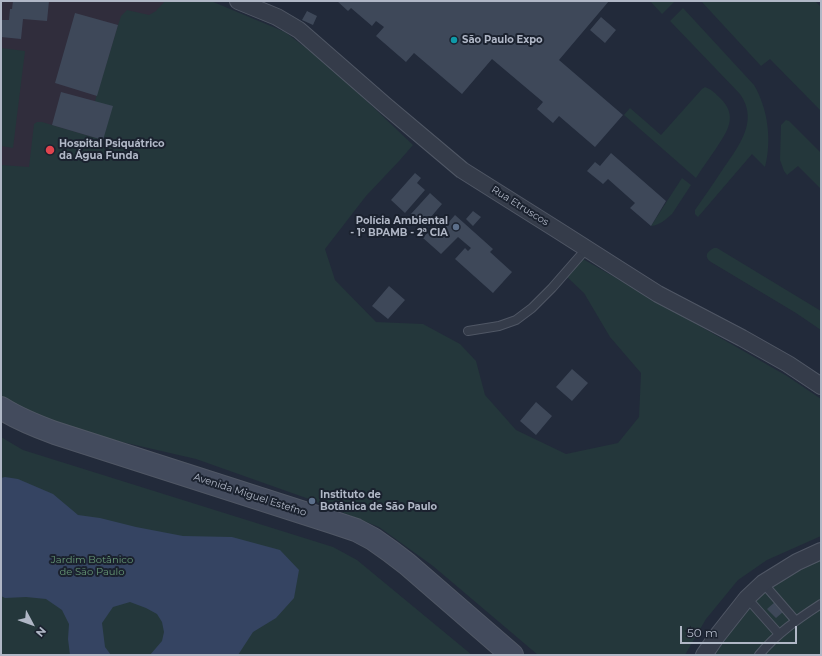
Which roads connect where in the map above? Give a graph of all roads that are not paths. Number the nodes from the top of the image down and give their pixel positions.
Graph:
1 (238, 1) edge
2 (587, 248) junction
3 (468, 331) dead end
4 (821, 386) edge
5 (1, 408) edge
6 (821, 551) edge
7 (764, 583) junction
8 (747, 598) junction
9 (821, 604) edge
10 (796, 621) junction
11 (779, 634) junction
12 (512, 655) edge
13 (704, 655) edge
14 (759, 655) edge

1 - 2 street, Rua Etruscos
2 - 3 lane
2 - 4 street, Rua Etruscos
5 - 12 main road, Avenida Miguel Estefno
6 - 7 street
7 - 8 street
7 - 10 lane
8 - 11 lane
8 - 13 street
9 - 10 lane
10 - 11 lane
11 - 14 lane

